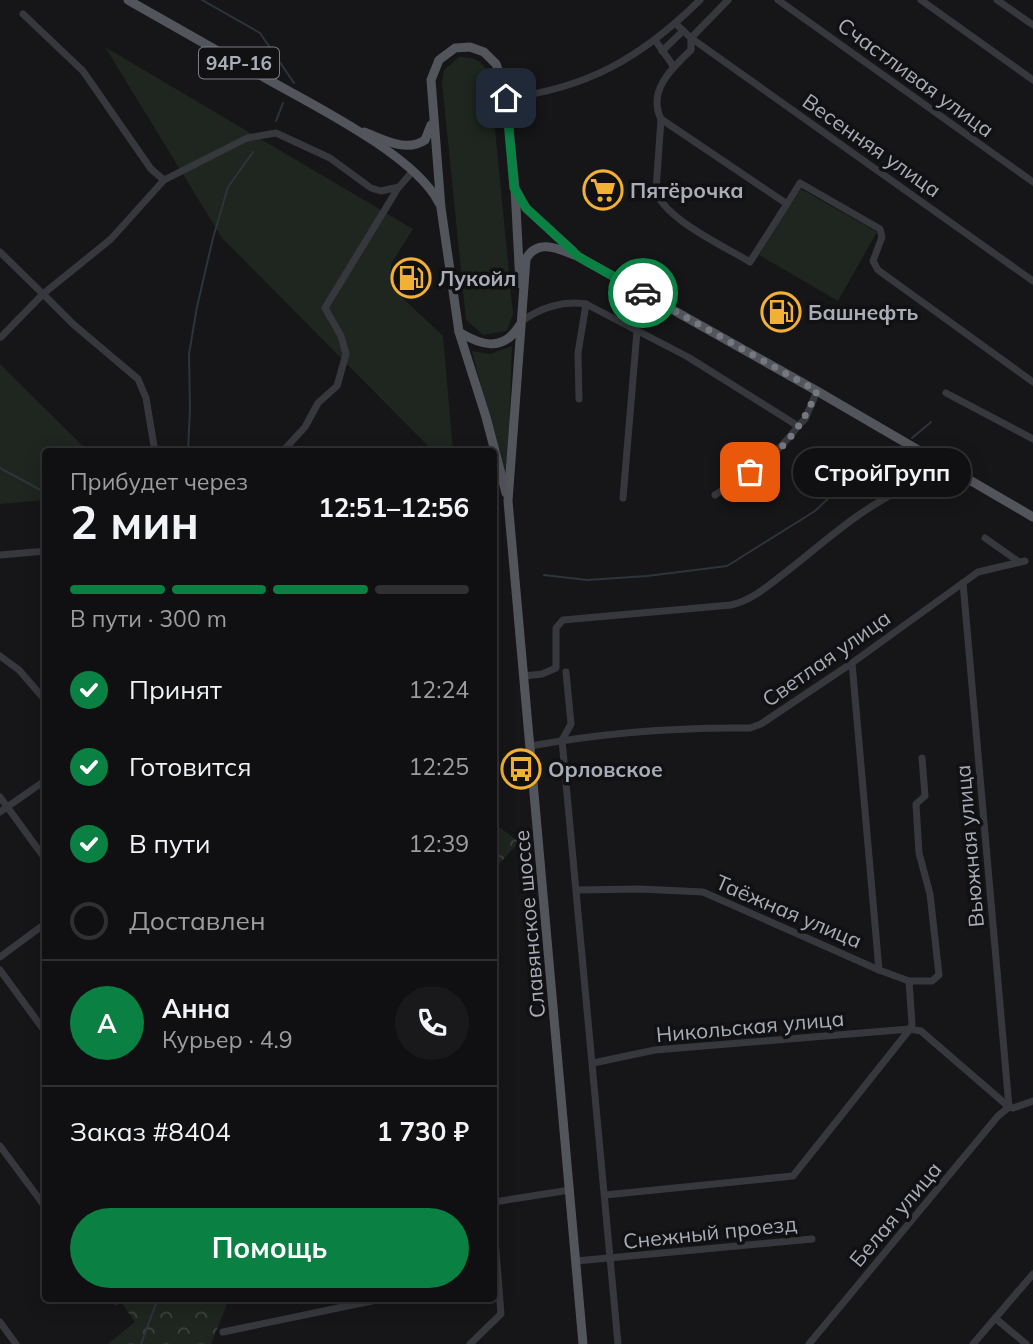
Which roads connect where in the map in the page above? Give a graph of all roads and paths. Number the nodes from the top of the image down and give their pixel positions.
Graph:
1 (128, 0) edge
2 (700, 0) edge
3 (728, 0) edge
4 (778, 0) edge
5 (921, 0) edge
6 (997, 0) edge
7 (23, 14) dead end
8 (676, 24) junction
9 (1033, 25) edge
10 (683, 31) junction
11 (691, 38) junction
12 (655, 40) junction
13 (662, 51) junction
14 (674, 67) junction
15 (1033, 80) edge
16 (506, 98) junction
17 (432, 103) junction
18 (661, 118) junction
19 (351, 127) junction
20 (413, 171) junction
21 (164, 180) junction
22 (1033, 182) edge
23 (398, 187) junction
24 (514, 188) junction
25 (787, 204) junction
26 (442, 208) junction
27 (0, 252) edge
28 (579, 257) junction
29 (1033, 281) edge
30 (43, 294) junction
31 (586, 304) junction
32 (522, 321) junction
33 (637, 331) junction
34 (459, 332) junction
35 (1, 337) edge
36 (1033, 382) edge
37 (817, 391) junction
38 (946, 393) dead end
39 (579, 399) dead end
40 (799, 426) junction
41 (1033, 439) edge
42 (154, 448) edge
43 (286, 448) edge
44 (494, 448) edge
45 (497, 459) edge
46 (901, 490) dead end
47 (715, 495) dead end
48 (624, 498) dead end
49 (508, 501) junction
50 (1033, 517) edge
51 (985, 538) dead end
52 (42, 551) edge
53 (0, 555) edge
54 (963, 583) junction
55 (0, 656) edge
56 (852, 663) junction
57 (566, 672) dead end
58 (524, 676) junction
59 (42, 696) edge
60 (562, 740) junction
61 (530, 746) junction
62 (922, 758) dead end
63 (42, 783) edge
64 (0, 796) edge
65 (8, 807) junction
66 (0, 813) edge
67 (42, 854) edge
68 (577, 890) junction
69 (42, 926) edge
70 (0, 957) edge
71 (0, 970) edge
72 (879, 970) junction
73 (908, 981) junction
74 (42, 1028) edge
75 (910, 1030) junction
76 (593, 1063) junction
77 (1033, 1101) edge
78 (1009, 1107) junction
79 (0, 1146) edge
80 (570, 1190) junction
81 (605, 1195) junction
82 (497, 1202) edge
83 (42, 1203) edge
84 (812, 1239) dead end
85 (611, 1259) junction
86 (576, 1261) junction
87 (1033, 1274) edge
88 (497, 1277) edge
89 (367, 1302) edge
90 (995, 1318) junction
91 (0, 1322) edge
92 (223, 1332) dead end
93 (16, 1344) edge
94 (470, 1344) edge
95 (583, 1344) edge
96 (618, 1344) edge
97 (809, 1344) edge
98 (973, 1344) edge
99 (1026, 1344) edge

1 - 19 main road, 94Р-16
2 - 8 street
3 - 11 street
4 - 22 street, Счастливая улица
5 - 15 street
6 - 9 street
7 - 21 street
8 - 10 street, Весенняя улица
8 - 12 street
10 - 11 street, Весенняя улица
10 - 13 street
11 - 14 street
11 - 29 street, Весенняя улица
12 - 13 street
12 - 16 street
13 - 14 street
14 - 18 street
16 - 17 main road, 94Р-16
16 - 24 main road, 94Р-16
17 - 19 main road, 94Р-16
17 - 26 main road, 94Р-16
18 - 25 street
18 - 25 street
19 - 20 main road, 94Р-16
20 - 23 street
20 - 26 main road, 94Р-16
21 - 23 street
21 - 30 street
23 - 43 street
24 - 28 main road
24 - 32 main road, 94Р-16
25 - 36 street
26 - 34 main road, 94Р-16
27 - 30 street
28 - 32 main road
28 - 37 main road
30 - 35 street
30 - 42 street
31 - 32 street
31 - 33 street
31 - 39 street
32 - 34 main road
32 - 49 main road, Славянское шоссе
33 - 40 street
33 - 48 street
34 - 44 main road, Славянское шоссе
37 - 40 street
37 - 50 main road
38 - 41 street
40 - 47 street
45 - 49 main road, Славянское шоссе
46 - 58 street
49 - 58 main road, Славянское шоссе
51 - 54 street, Светлая улица
52 - 53 street
54 - 56 street, Светлая улица
54 - 78 street, Вьюжная улица
55 - 59 street
56 - 60 street, Светлая улица
56 - 72 street
57 - 60 street
58 - 61 main road, Славянское шоссе
60 - 61 street, Светлая улица
60 - 68 street
61 - 80 main road, Славянское шоссе
62 - 73 street
63 - 65 street
64 - 65 street
65 - 66 street
65 - 67 street
68 - 72 street, Таёжная улица
68 - 76 street
69 - 70 street
71 - 74 street
72 - 73 street, Таёжная улица
73 - 75 street
75 - 76 street, Никольская улица
75 - 78 street
75 - 81 street
76 - 81 street
77 - 78 street
78 - 97 street, Белая улица
79 - 83 street
80 - 82 street
80 - 86 main road, Славянское шоссе
81 - 85 street
84 - 85 street, Снежный проезд
85 - 86 street, Снежный проезд
85 - 96 street
86 - 95 main road, Славянское шоссе
87 - 90 street
88 - 94 street
89 - 92 street
90 - 98 street
90 - 99 street
91 - 93 street

